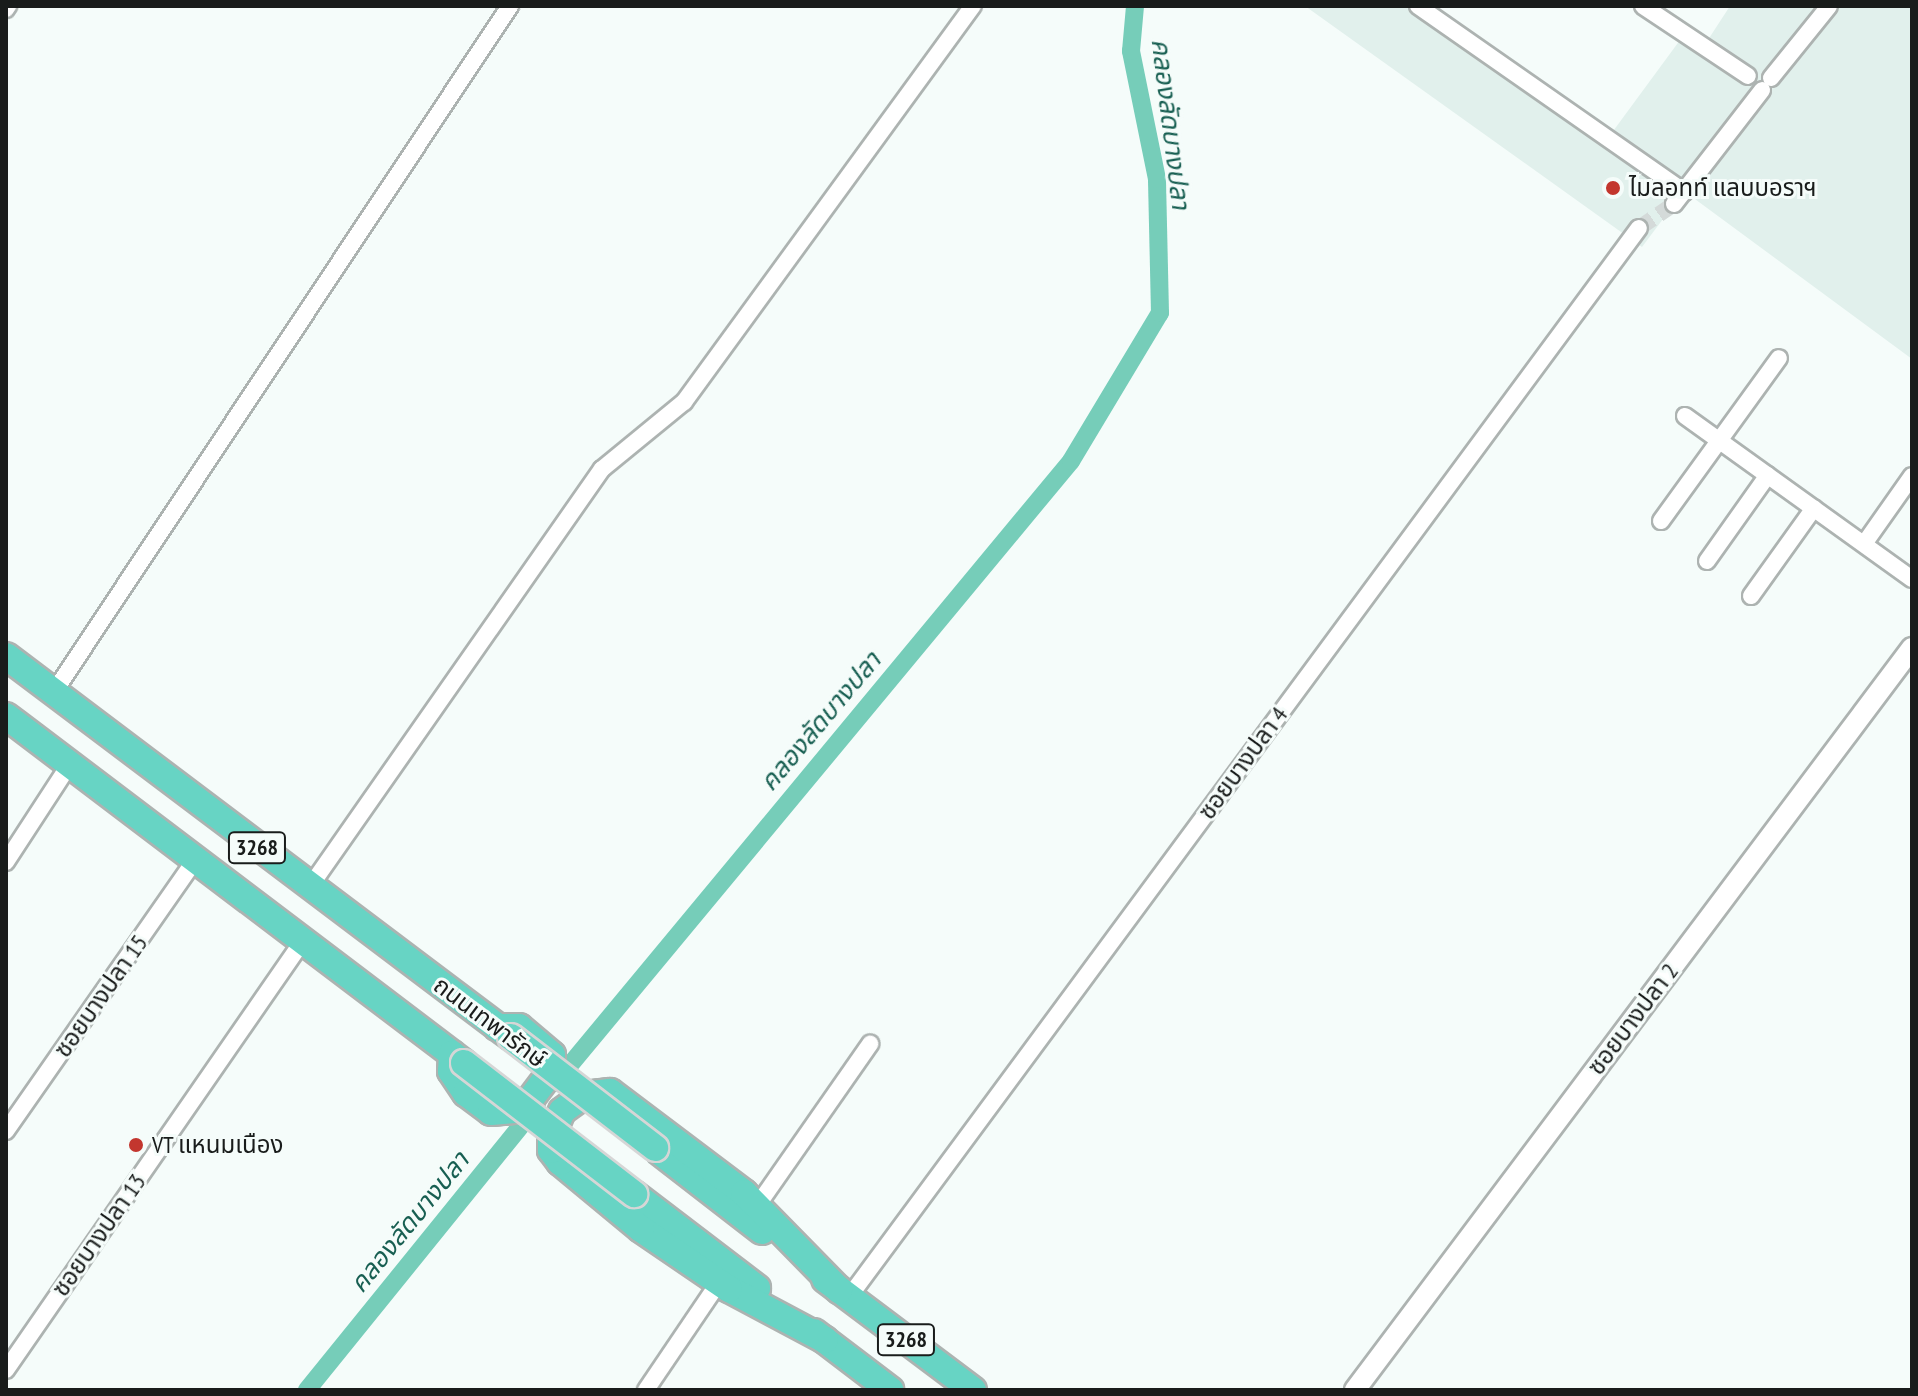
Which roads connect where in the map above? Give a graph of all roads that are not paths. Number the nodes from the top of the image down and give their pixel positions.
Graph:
1 (510, 6) edge
2 (973, 6) edge
3 (1418, 6) edge
4 (1643, 6) edge
5 (1829, 6) edge
6 (1748, 76) dead end
7 (1639, 228) tunnel mouth
8 (1779, 358) dead end
9 (1685, 416) dead end
10 (1722, 441) junction
11 (1768, 475) junction
12 (1912, 476) edge
13 (1814, 508) junction
14 (1661, 521) dead end
15 (1864, 544) junction
16 (1707, 561) dead end
17 (1912, 579) edge
18 (1751, 596) dead end
19 (1912, 648) edge
20 (6, 656) edge
21 (54, 692) junction
22 (6, 716) edge
23 (70, 764) junction
24 (195, 860) junction
25 (6, 862) edge
26 (309, 888) junction
27 (302, 942) junction
28 (504, 1032) junction
29 (870, 1044) dead end
30 (458, 1059) junction
31 (6, 1131) edge
32 (757, 1206) junction
33 (719, 1282) junction
34 (844, 1294) junction
35 (825, 1340) junction
36 (6, 1370) edge
37 (646, 1390) edge
38 (890, 1390) edge
39 (973, 1390) edge
40 (1355, 1390) edge

1 - 21 street
2 - 26 street
3 - 5 street
4 - 6 street
7 - 34 street, ซอยบางปลา 4
8 - 10 street
9 - 10 street
10 - 11 street
10 - 14 street
11 - 13 street
11 - 16 street
12 - 15 street
13 - 15 street
13 - 18 street
15 - 17 street
19 - 40 street, ซอยบางปลา 2
20 - 21 main road, ถนนเทพารักษ์ / 3268
21 - 26 main road, ถนนเทพารักษ์ / 3268
22 - 23 main road, ถนนเทพารักษ์ / 3268
23 - 24 main road, ถนนเทพารักษ์ / 3268
23 - 25 street
24 - 27 main road, ถนนเทพารักษ์ / 3268
24 - 31 street, ซอยบางปลา 15
26 - 28 main road, ถนนเทพารักษ์ / 3268
27 - 30 main road, ถนนเทพารักษ์ / 3268
27 - 36 street, ซอยบางปลา 13
28 - 30 main road
28 - 34 main road, ถนนเทพารักษ์ / 3268, bridge
29 - 32 street
30 - 35 main road, ถนนเทพารักษ์ / 3268, bridge
32 - 33 main road
32 - 34 main road
33 - 35 main road
33 - 37 street
34 - 39 main road, ถนนเทพารักษ์ / 3268
35 - 38 main road, ถนนเทพารักษ์ / 3268

